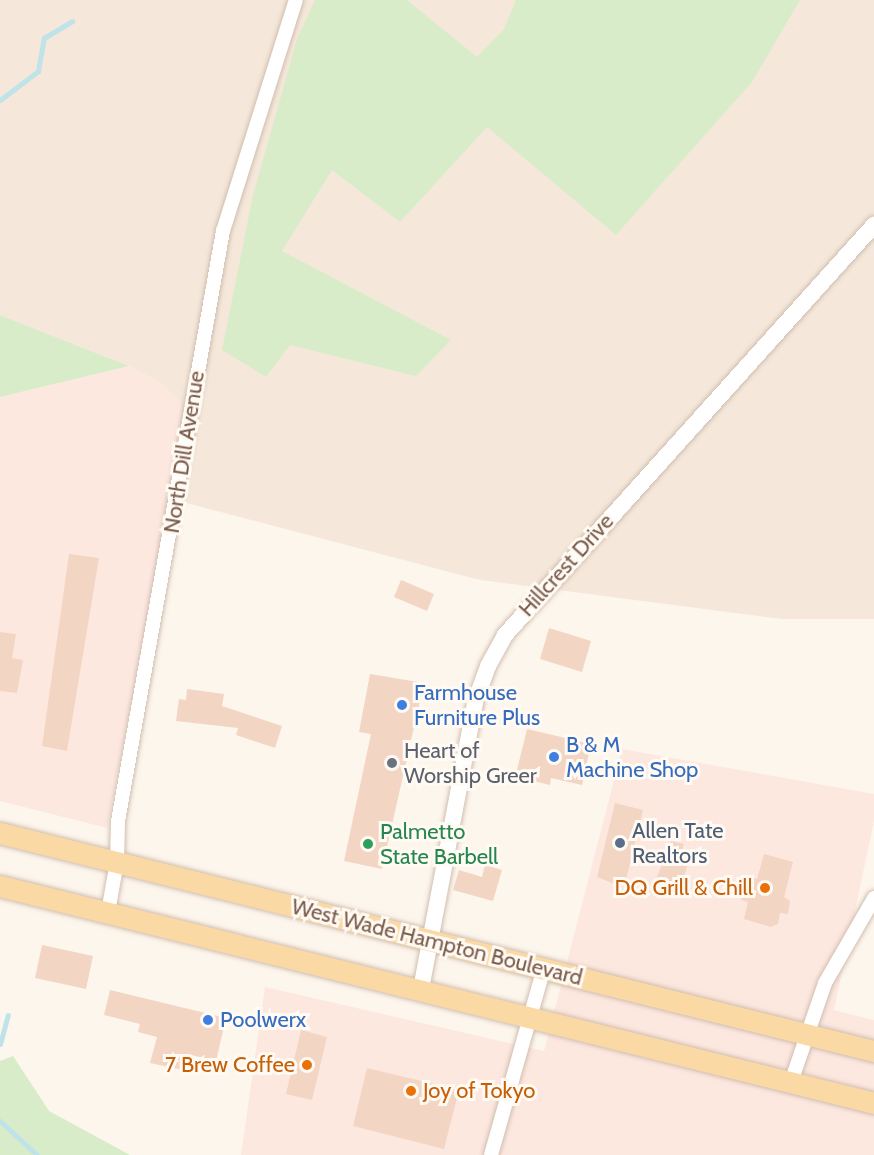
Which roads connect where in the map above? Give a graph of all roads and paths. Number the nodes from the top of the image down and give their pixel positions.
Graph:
1 (296, 0) edge
2 (874, 225) edge
3 (0, 833) edge
4 (117, 862) junction
5 (0, 886) edge
6 (874, 898) edge
7 (108, 912) junction
8 (430, 939) junction
9 (544, 968) junction
10 (421, 989) junction
11 (529, 1016) junction
12 (806, 1034) junction
13 (874, 1051) edge
14 (791, 1082) junction
15 (874, 1103) edge
16 (491, 1155) edge

1 - 4 street, North Dill Avenue
2 - 8 street, Hillcrest Drive
3 - 4 main road, West Wade Hampton Boulevard
4 - 7 street, North Dill Avenue
4 - 8 main road, West Wade Hampton Boulevard
5 - 7 main road
6 - 12 street
7 - 10 main road
8 - 9 main road, West Wade Hampton Boulevard
8 - 10 street, Hillcrest Drive
9 - 11 street
9 - 12 main road, West Wade Hampton Boulevard
10 - 11 main road
11 - 14 main road
11 - 16 street
12 - 13 main road, West Wade Hampton Boulevard
12 - 14 street
14 - 15 main road

